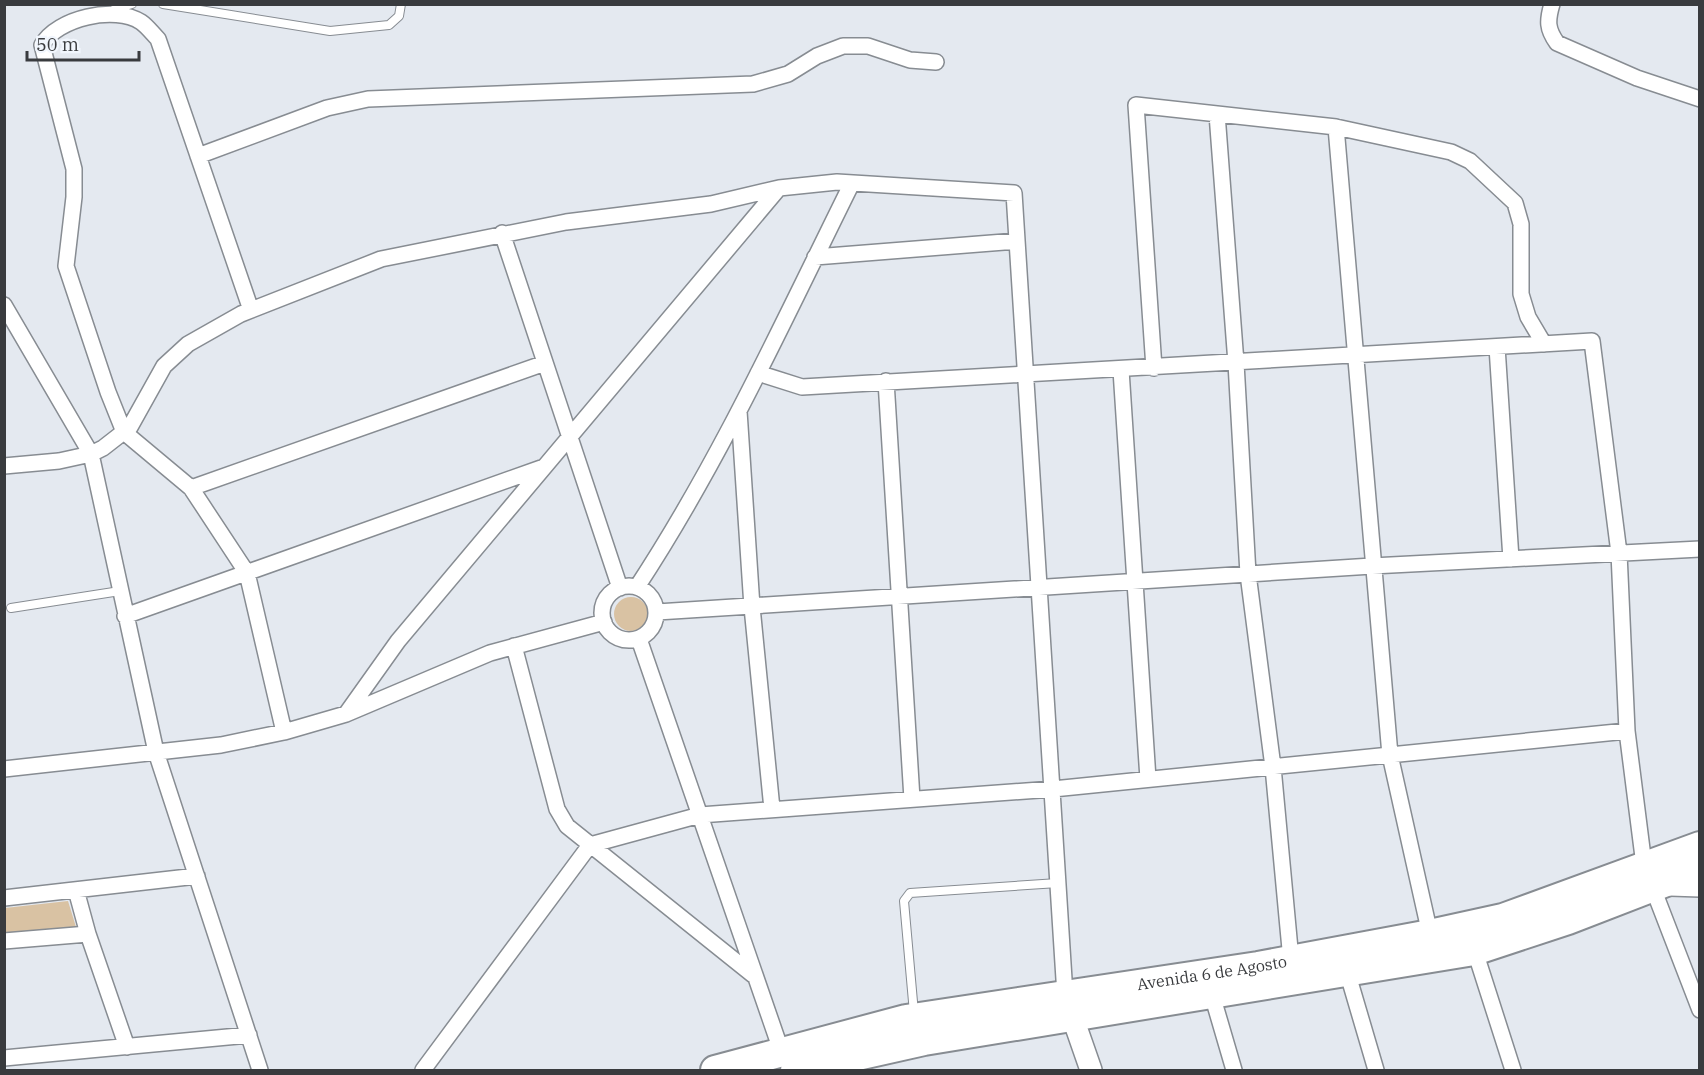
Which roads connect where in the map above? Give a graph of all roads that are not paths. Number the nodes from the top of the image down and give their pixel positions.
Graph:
1 (132, 4) edge
2 (163, 4) edge
3 (401, 4) edge
4 (1552, 4) edge
5 (103, 13) junction
6 (936, 62) dead end
7 (1700, 99) edge
8 (1217, 114) junction
9 (1336, 127) junction
10 (198, 156) junction
11 (852, 183) junction
12 (780, 188) junction
13 (502, 233) junction
14 (1017, 241) junction
15 (815, 258) junction
16 (4, 305) edge
17 (251, 310) junction
18 (1544, 344) junction
19 (1497, 347) junction
20 (1357, 355) junction
21 (545, 363) junction
22 (1236, 363) junction
23 (1154, 368) junction
24 (1121, 370) junction
25 (758, 373) junction
26 (1026, 376) junction
27 (886, 381) junction
28 (739, 411) junction
29 (124, 432) junction
30 (570, 437) junction
31 (91, 454) junction
32 (4, 466) edge
33 (541, 468) junction
34 (191, 488) junction
35 (1700, 549) edge
36 (1619, 553) junction
37 (1512, 559) junction
38 (1372, 566) junction
39 (247, 573) junction
40 (1248, 574) junction
41 (1133, 582) junction
42 (636, 587) junction
43 (620, 588) junction
44 (1040, 588) junction
45 (120, 591) junction
46 (899, 597) junction
47 (752, 607) junction
48 (12, 608) dead end
49 (657, 612) junction
50 (125, 616) junction
51 (603, 622) junction
52 (639, 639) junction
53 (514, 646) junction
54 (346, 714) junction
55 (1627, 731) junction
56 (284, 732) junction
57 (156, 752) junction
58 (1390, 755) junction
59 (1273, 766) junction
60 (4, 769) edge
61 (1148, 779) junction
62 (1053, 789) junction
63 (912, 799) junction
64 (772, 809) junction
65 (700, 814) junction
66 (590, 845) junction
67 (1700, 846) edge
68 (1700, 869) edge
69 (197, 876) junction
70 (1647, 877) junction
71 (1058, 883) junction
72 (1700, 889) edge
73 (76, 890) junction
74 (4, 898) edge
75 (88, 934) junction
76 (1430, 934) junction
77 (1471, 938) junction
78 (4, 941) edge
79 (1292, 960) junction
80 (1344, 961) junction
81 (754, 975) junction
82 (1209, 984) junction
83 (1069, 1006) junction
84 (1700, 1010) edge
85 (915, 1018) junction
86 (249, 1035) junction
87 (127, 1047) junction
88 (4, 1058) edge
89 (789, 1065) edge
90 (260, 1071) edge
91 (423, 1071) edge
92 (715, 1071) edge
93 (1091, 1071) edge
94 (1234, 1071) edge
95 (1376, 1071) edge
96 (1513, 1071) edge

1 - 5 lane
2 - 3 lane
4 - 7 street
5 - 10 street
5 - 29 street
6 - 10 street
8 - 9 street
8 - 22 street
8 - 23 street
9 - 18 street
9 - 20 street
10 - 17 street
11 - 12 street
11 - 14 street
11 - 15 street
12 - 13 street
12 - 30 street
13 - 17 street
13 - 21 street
14 - 15 street
14 - 26 street
15 - 25 street
16 - 31 street
17 - 29 street
18 - 19 street
18 - 36 street
19 - 20 street
19 - 37 street
20 - 22 street
20 - 38 street
21 - 30 street
21 - 34 street
22 - 23 street
22 - 40 street
23 - 24 street
24 - 26 street
24 - 41 street
25 - 27 street
25 - 28 street
26 - 27 street
26 - 44 street
27 - 46 street
28 - 42 street
28 - 47 street
29 - 31 street
29 - 34 street
30 - 33 street
30 - 43 street
31 - 32 street
31 - 45 street
33 - 39 street
33 - 54 street
34 - 39 street
35 - 36 street
36 - 37 street
36 - 55 street
37 - 38 street
38 - 40 street
38 - 58 street
39 - 50 street
39 - 56 street
40 - 41 street
40 - 59 street
41 - 44 street
41 - 61 street
42 - 43 street
42 - 49 street
43 - 51 street
44 - 46 street
44 - 62 street
45 - 48 lane
45 - 50 street
46 - 47 street
46 - 63 street
47 - 49 street
47 - 64 street
49 - 52 street
50 - 57 street
51 - 52 street
51 - 53 street
52 - 65 street
53 - 54 street
53 - 66 street
54 - 56 street
55 - 58 street
55 - 70 street
56 - 57 street
57 - 60 street
57 - 69 street
58 - 59 street
58 - 76 street
59 - 61 street
59 - 79 street
61 - 62 street
62 - 63 street
62 - 71 street
63 - 64 street
64 - 65 street
65 - 66 street
65 - 81 street
66 - 81 street
66 - 91 street
67 - 70 highway, Avenida 6 de Agosto
68 - 70 highway, Avenida 6 de Agosto
69 - 73 street
69 - 86 street
70 - 72 street
70 - 77 highway, Avenida 6 de Agosto
70 - 84 street
71 - 83 street
71 - 85 lane
73 - 74 street
73 - 75 street
75 - 78 street
75 - 87 street
76 - 77 highway, Avenida 6 de Agosto
76 - 80 highway, Avenida 6 de Agosto
77 - 80 highway, Avenida 6 de Agosto
77 - 96 street
79 - 80 highway, Avenida 6 de Agosto
79 - 82 highway, Avenida 6 de Agosto
80 - 82 highway, Avenida 6 de Agosto
80 - 95 street
81 - 89 street
82 - 83 highway, Avenida 6 de Agosto
82 - 94 street
83 - 85 highway, Avenida 6 de Agosto
83 - 89 highway, Avenida 6 de Agosto
83 - 93 street
85 - 89 highway, Avenida 6 de Agosto
86 - 87 street
86 - 90 street
87 - 88 street
89 - 92 highway, Avenida 6 de Agosto

